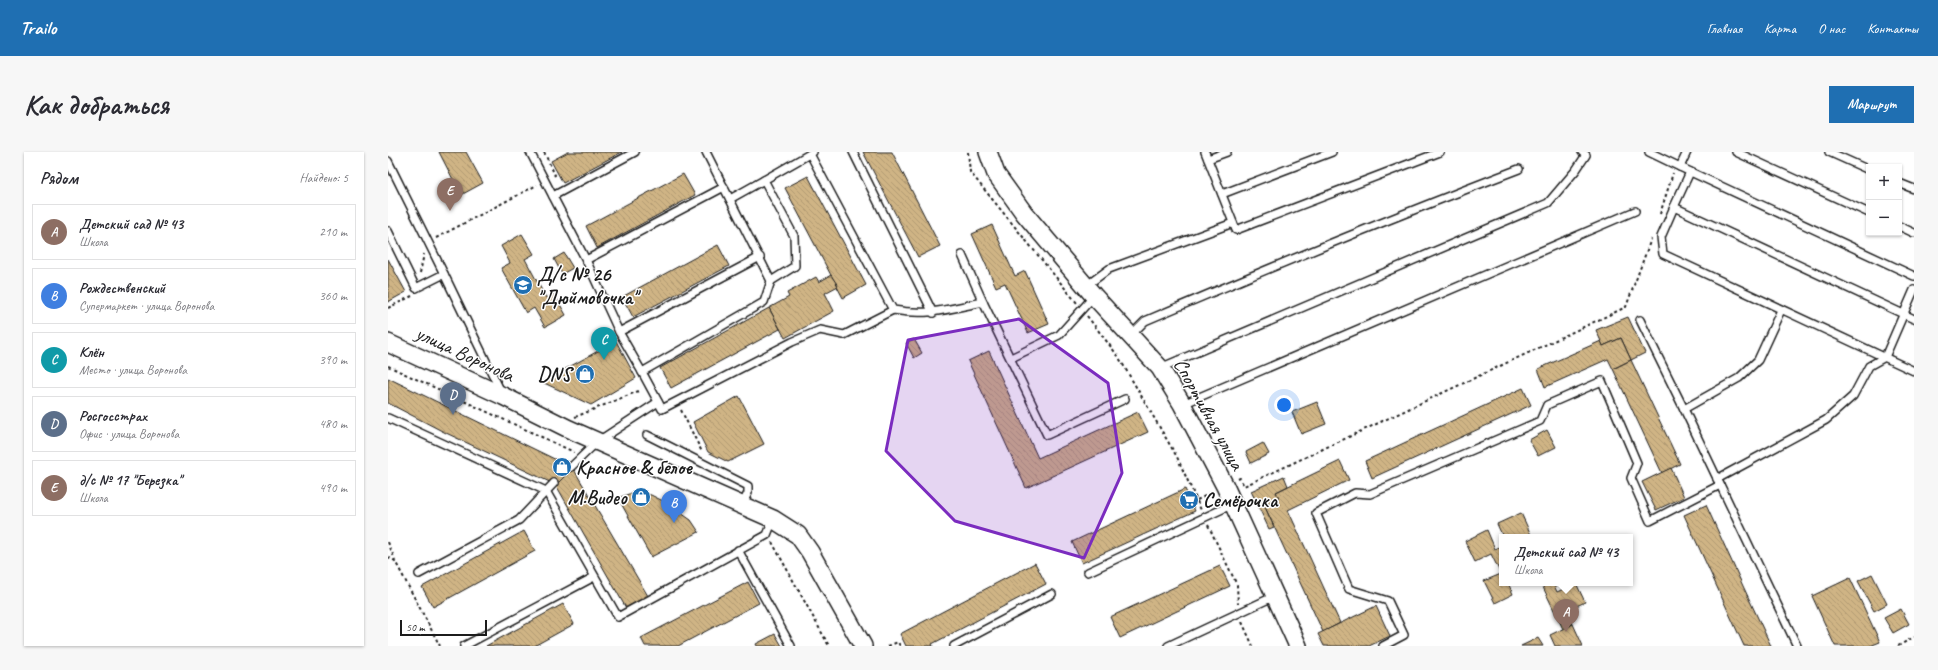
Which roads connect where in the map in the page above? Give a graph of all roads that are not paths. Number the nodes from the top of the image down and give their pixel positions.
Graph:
1 (530, 152) edge
2 (635, 152) edge
3 (706, 152) edge
4 (853, 152) edge
5 (988, 152) edge
6 (1227, 152) edge
7 (1332, 152) edge
8 (1440, 152) edge
9 (1582, 152) edge
10 (1648, 152) edge
11 (1687, 152) edge
12 (1736, 152) edge
13 (1829, 152) edge
14 (812, 153) edge
15 (1207, 155) edge
16 (388, 161) edge
17 (1678, 166) junction
18 (1519, 169) dead end
19 (1866, 169) edge
20 (1690, 172) junction
21 (764, 180) junction
22 (1902, 184) edge
23 (724, 187) junction
24 (1914, 189) edge
25 (1222, 194) junction
26 (553, 196) junction
27 (730, 199) junction
28 (1674, 207) junction
29 (1635, 211) dead end
30 (1866, 212) edge
31 (1233, 223) junction
32 (1902, 227) edge
33 (388, 231) edge
34 (1914, 233) edge
35 (962, 255) dead end
36 (760, 258) junction
37 (586, 260) junction
38 (444, 274) junction
39 (1914, 276) edge
40 (771, 281) junction
41 (1914, 290) edge
42 (1090, 291) junction
43 (983, 302) junction
44 (892, 310) junction
45 (1781, 310) junction
46 (933, 313) junction
47 (1904, 314) junction
48 (1914, 319) edge
49 (1640, 320) dead end
50 (619, 332) junction
51 (1130, 335) junction
52 (388, 343) edge
53 (1885, 357) junction
54 (1011, 358) junction
55 (1160, 368) junction
56 (1914, 371) edge
57 (642, 372) junction
58 (502, 396) junction
59 (1125, 399) dead end
60 (658, 402) junction
61 (1182, 404) junction
62 (1684, 409) junction
63 (388, 418) edge
64 (647, 434) dead end
65 (597, 442) junction
66 (571, 467) dead end
67 (1718, 482) junction
68 (554, 483) dead end
69 (546, 491) junction
70 (1233, 504) junction
71 (742, 505) junction
72 (770, 527) junction
73 (738, 550) junction
74 (1088, 572) dead end
75 (418, 574) dead end
76 (594, 577) junction
77 (1052, 594) dead end
78 (1276, 596) junction
79 (464, 646) edge
80 (791, 646) edge
81 (863, 646) edge
82 (954, 646) edge
83 (1168, 646) edge
84 (1298, 646) edge
85 (1382, 646) edge
86 (1797, 646) edge

1 - 26 lane
2 - 26 lane
3 - 23 lane
4 - 46 lane
5 - 42 street, Спортивная улица
6 - 15 lane
7 - 25 lane
8 - 31 lane
9 - 55 lane
10 - 17 lane
11 - 17 lane
12 - 30 lane
13 - 19 lane
14 - 21 lane
14 - 44 lane
15 - 25 lane
16 - 38 lane
17 - 20 lane
18 - 51 lane
20 - 28 lane
20 - 39 lane
21 - 27 lane
21 - 40 lane
22 - 24 lane
23 - 27 lane
23 - 37 lane
25 - 31 lane
26 - 37 lane
27 - 36 lane
28 - 45 lane
28 - 47 lane
29 - 61 lane
31 - 42 lane
32 - 34 lane
33 - 38 lane
35 - 43 lane
36 - 40 lane
36 - 50 lane
37 - 50 lane
38 - 58 lane
40 - 57 lane
41 - 47 lane
42 - 51 street, Спортивная улица
42 - 54 lane
43 - 46 lane
43 - 54 lane
44 - 46 lane
44 - 60 lane
45 - 53 lane
45 - 62 lane
47 - 48 lane
47 - 53 lane
49 - 62 lane
50 - 57 lane
51 - 55 street, Спортивная улица
52 - 58 street, улица Воронова
53 - 56 lane
53 - 67 lane
54 - 59 lane
55 - 61 street, Спортивная улица
57 - 60 lane
58 - 65 street, улица Воронова
60 - 65 lane
61 - 70 street, Спортивная улица
62 - 67 lane
63 - 69 lane
64 - 71 lane
65 - 66 lane
65 - 71 street, улица Воронова
67 - 85 lane
67 - 86 lane
68 - 69 lane
69 - 75 lane
69 - 76 lane
70 - 74 lane
70 - 78 street, Спортивная улица
71 - 72 street, улица Воронова
72 - 73 lane
72 - 81 street, улица Воронова
73 - 76 lane
73 - 80 lane
76 - 79 lane
77 - 82 lane
78 - 83 lane
78 - 84 street, Спортивная улица

